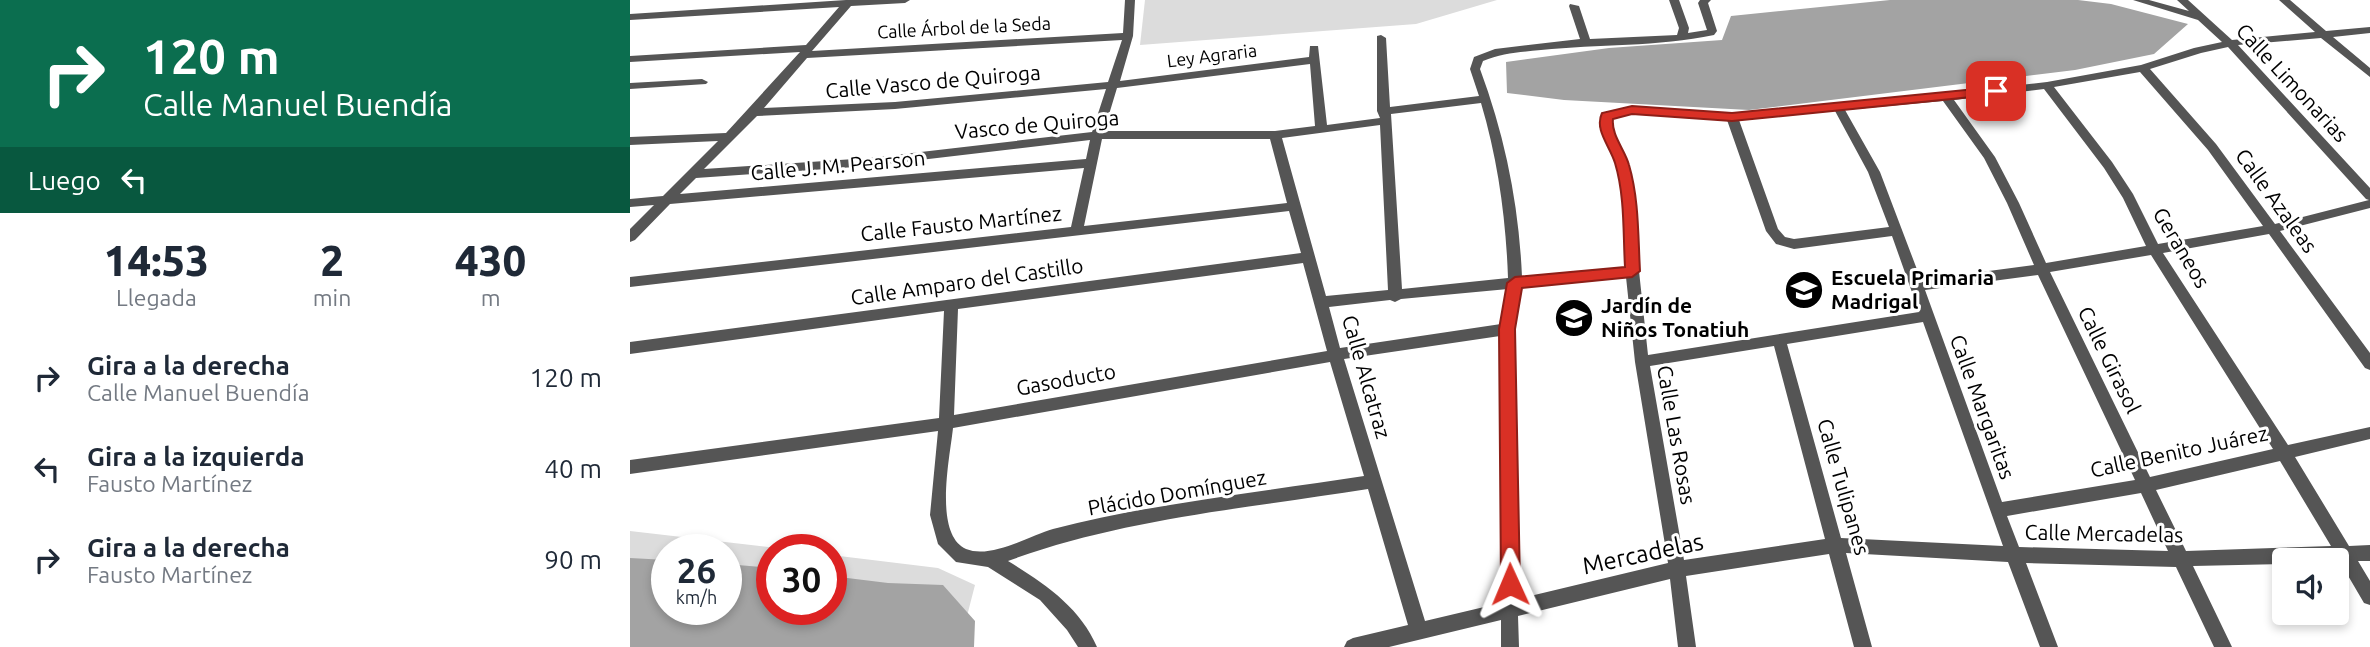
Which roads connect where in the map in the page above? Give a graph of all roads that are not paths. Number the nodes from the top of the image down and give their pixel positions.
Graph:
1 (905, 0) edge
2 (1129, 0) edge
3 (1674, 0) edge
4 (1706, 0) edge
5 (2137, 0) edge
6 (2182, 0) edge
7 (2284, 0) edge
8 (849, 2) edge
9 (1574, 6) dead end
10 (630, 17) edge
11 (2200, 18) junction
12 (2370, 30) edge
13 (2323, 34) junction
14 (1128, 36) junction
15 (1682, 36) junction
16 (1381, 38) dead end
17 (1586, 42) junction
18 (2230, 43) junction
19 (805, 51) junction
20 (630, 60) edge
21 (2143, 68) junction
22 (2370, 74) edge
23 (702, 82) dead end
24 (2047, 85) junction
25 (630, 86) edge
26 (1114, 86) junction
27 (1946, 97) junction
28 (1486, 99) junction
29 (1839, 107) junction
30 (754, 112) junction
31 (1384, 116) junction
32 (1732, 117) junction
33 (1321, 127) junction
34 (1097, 135) junction
35 (1275, 135) junction
36 (729, 137) junction
37 (630, 141) edge
38 (1092, 163) junction
39 (694, 174) junction
40 (2370, 196) edge
41 (667, 200) junction
42 (630, 203) edge
43 (2370, 204) edge
44 (1296, 206) junction
45 (2273, 229) junction
46 (1897, 231) junction
47 (1076, 232) junction
48 (630, 237) edge
49 (2154, 249) junction
50 (1309, 257) junction
51 (2042, 269) junction
52 (1632, 271) junction
53 (630, 282) edge
54 (1515, 283) junction
55 (1916, 286) junction
56 (1395, 297) junction
57 (1322, 302) junction
58 (951, 305) junction
59 (1926, 316) junction
60 (1507, 329) junction
61 (1779, 340) junction
62 (630, 348) edge
63 (1335, 355) junction
64 (1642, 362) junction
65 (2370, 363) edge
66 (946, 423) junction
67 (2370, 433) edge
68 (2284, 453) junction
69 (630, 467) edge
70 (1374, 481) junction
71 (2147, 485) junction
72 (1997, 510) junction
73 (1837, 545) junction
74 (2341, 548) edge
75 (2349, 552) edge
76 (2370, 553) edge
77 (2016, 555) junction
78 (2272, 555) edge
79 (991, 559) junction
80 (2181, 559) junction
81 (2349, 562) edge
82 (1677, 569) junction
83 (2370, 597) edge
84 (1511, 610) junction
85 (1419, 631) junction
86 (1088, 647) edge
87 (1353, 647) edge
88 (1510, 647) edge
89 (1687, 647) edge
90 (1863, 647) edge
91 (2049, 647) edge
92 (2223, 647) edge

1 - 8 street
2 - 14 street
3 - 15 street
4 - 15 street
5 - 11 street
6 - 11 street, Calle Limonarias
7 - 13 street
8 - 10 street
8 - 19 street
9 - 17 street
11 - 18 street, Calle Limonarias
12 - 13 street
13 - 18 street
13 - 22 street
14 - 19 street, Calle Árbol de la Seda
14 - 26 street
15 - 17 street
16 - 31 street
17 - 28 street
18 - 21 street
18 - 40 street, Calle Limonarias
19 - 20 street, Calle Árbol de la Seda
19 - 30 street
21 - 24 street
21 - 45 street, Calle Azaleas
23 - 25 street
24 - 27 street
24 - 49 street, Geraneos
26 - 30 street, Calle Vasco de Quiroga
26 - 33 street, Ley Agraria
26 - 34 street
27 - 29 street
27 - 51 street, Calle Girasol
28 - 31 street, Vasco de Quiroga
28 - 54 street
29 - 32 street
29 - 46 street, Calle Margaritas
30 - 36 street
31 - 33 street, Vasco de Quiroga
31 - 56 street
32 - 46 street
32 - 52 street, Calle Las Rosas
33 - 35 street, Vasco de Quiroga
34 - 35 street, Vasco de Quiroga
34 - 38 street
34 - 39 street, Vasco de Quiroga
35 - 44 street, Calle Alcatraz
36 - 37 street
36 - 39 street
38 - 41 street, Calle J. M. Pearson
38 - 47 street
39 - 41 street
41 - 42 street, Calle J. M. Pearson
41 - 48 street
43 - 45 street
44 - 47 street, Calle Fausto Martínez
44 - 50 street, Calle Alcatraz
45 - 49 street
45 - 65 street, Calle Azaleas
46 - 55 street, Calle Margaritas
47 - 53 street, Calle Fausto Martínez
49 - 51 street
49 - 68 street, Geraneos
50 - 57 street, Calle Alcatraz
50 - 58 street, Calle Amparo del Castillo
51 - 55 street
51 - 71 street, Calle Girasol
52 - 54 street
52 - 64 street, Calle Las Rosas
54 - 56 street
54 - 60 street
55 - 59 street, Calle Margaritas
56 - 57 street
57 - 63 street, Calle Alcatraz
58 - 62 street, Calle Amparo del Castillo
58 - 66 street
59 - 61 street
59 - 72 street, Calle Margaritas
60 - 63 street, Gasoducto
60 - 84 street
61 - 64 street
61 - 73 street, Calle Tulipanes
63 - 66 street, Gasoducto
63 - 70 street, Calle Alcatraz
64 - 82 street, Calle Las Rosas
66 - 69 street, Gasoducto
66 - 79 street
67 - 68 street, Calle Benito Juárez
68 - 71 street, Calle Benito Juárez
68 - 74 street, Geraneos
70 - 79 street, Plácido Domínguez
70 - 85 street, Calle Alcatraz
71 - 72 street, Calle Benito Juárez
71 - 80 street, Calle Girasol
72 - 77 street, Calle Margaritas
73 - 77 street, Calle Mercadelas
73 - 82 street, Mercadelas
73 - 90 street, Calle Tulipanes
75 - 76 street, Calle Mercadelas
77 - 80 street, Calle Mercadelas
77 - 91 street, Calle Margaritas
78 - 80 street, Calle Mercadelas
79 - 86 street
80 - 92 street, Calle Girasol
81 - 83 street, Geraneos
82 - 84 street, Mercadelas
82 - 89 street, Calle Las Rosas
84 - 85 street, Mercadelas
84 - 88 street
85 - 87 street

